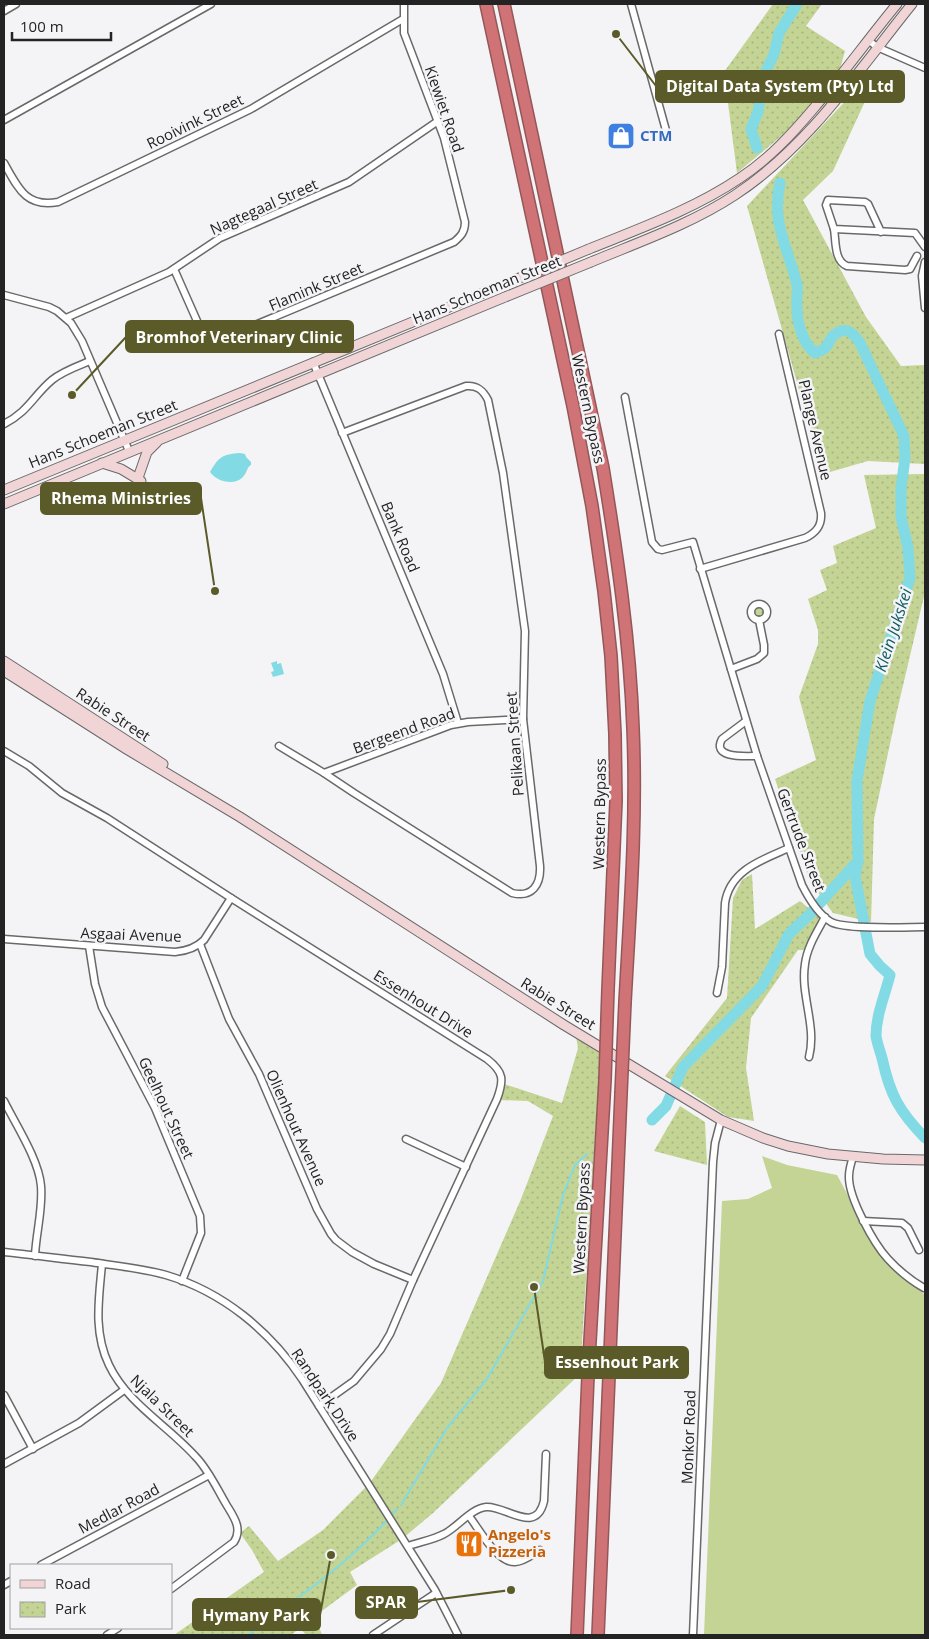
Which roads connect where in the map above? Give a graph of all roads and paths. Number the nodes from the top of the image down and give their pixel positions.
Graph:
1 (16, 4) edge
2 (211, 4) edge
3 (404, 4) edge
4 (486, 4) edge
5 (504, 4) edge
6 (631, 4) edge
7 (897, 4) edge
8 (912, 4) edge
9 (5, 8) edge
10 (403, 18) junction
11 (868, 40) junction
12 (877, 47) junction
13 (925, 68) edge
14 (4, 120) edge
15 (438, 121) junction
16 (667, 134) dead end
17 (4, 163) edge
18 (465, 222) joint
19 (834, 230) junction
20 (881, 232) junction
21 (925, 247) edge
22 (918, 256) dead end
23 (925, 262) edge
24 (174, 269) junction
25 (4, 295) edge
26 (925, 308) edge
27 (66, 318) junction
28 (779, 334) dead end
29 (90, 360) junction
30 (313, 362) junction
31 (318, 374) junction
32 (625, 397) dead end
33 (4, 424) edge
34 (342, 433) junction
35 (163, 438) junction
36 (125, 440) junction
37 (129, 451) junction
38 (102, 463) junction
39 (4, 490) edge
40 (4, 504) edge
41 (700, 568) junction
42 (759, 620) dead end
43 (4, 661) edge
44 (731, 669) junction
45 (4, 671) edge
46 (523, 718) junction
47 (746, 721) junction
48 (458, 723) junction
49 (279, 746) dead end
50 (4, 751) edge
51 (757, 756) junction
52 (324, 773) junction
53 (205, 795) junction
54 (789, 848) junction
55 (231, 898) junction
56 (823, 915) junction
57 (925, 927) edge
58 (4, 940) edge
59 (200, 944) junction
60 (89, 946) junction
61 (717, 993) dead end
62 (809, 1057) dead end
63 (4, 1101) edge
64 (720, 1120) junction
65 (406, 1139) dead end
66 (852, 1157) junction
67 (925, 1160) edge
68 (466, 1167) junction
69 (863, 1221) junction
70 (919, 1250) dead end
71 (4, 1252) edge
72 (35, 1256) junction
73 (102, 1264) junction
74 (413, 1280) junction
75 (182, 1281) junction
76 (924, 1288) dead end
77 (124, 1390) junction
78 (4, 1394) edge
79 (319, 1406) junction
80 (33, 1450) junction
81 (546, 1454) dead end
82 (4, 1464) edge
83 (209, 1474) junction
84 (469, 1516) junction
85 (408, 1546) junction
86 (540, 1550) dead end
87 (43, 1564) edge
88 (172, 1588) edge
89 (436, 1593) junction
90 (373, 1635) edge
91 (458, 1635) edge
92 (576, 1635) edge
93 (598, 1635) edge
94 (693, 1635) edge

1 - 9 street
2 - 14 street
3 - 10 street, Kiewiet Road
4 - 92 highway, Western Bypass, bridge
5 - 93 highway, Western Bypass, bridge
6 - 16 street
7 - 11 main road, Hans Schoeman Street
8 - 12 main road, Hans Schoeman Street
10 - 15 street, Kiewiet Road
10 - 17 street, Rooivink Street
11 - 12 street
11 - 30 main road, Hans Schoeman Street, bridge
12 - 13 street
12 - 31 main road, Hans Schoeman Street, bridge
15 - 18 street, Kiewiet Road
15 - 24 street, Nagtegaal Street
18 - 24 street, Flamink Street
19 - 20 street
19 - 20 street
19 - 22 street
20 - 21 street
23 - 26 street
24 - 27 street, Nagtegaal Street
25 - 27 street
27 - 29 street
28 - 41 street, Plange Avenue
29 - 33 street
29 - 36 street
30 - 31 street, Bank Road
30 - 36 main road, Hans Schoeman Street
31 - 34 street, Bank Road
31 - 35 main road, Hans Schoeman Street
32 - 41 street, Gertrude Street
34 - 46 street, Pelikaan Street
34 - 48 street, Bank Road
35 - 37 main road, Hans Schoeman Street
35 - 38 main road
36 - 37 street
36 - 39 main road, Hans Schoeman Street
37 - 38 main road, Hans Schoeman Street
38 - 40 main road, Hans Schoeman Street
41 - 44 street, Gertrude Street
42 - 44 street
43 - 53 main road, Rabie Street
44 - 47 street, Gertrude Street
45 - 53 main road, Rabie Street
46 - 48 street, Bergeend Road
46 - 52 street, Pelikaan Street
47 - 51 street, Gertrude Street
47 - 51 street
48 - 52 street, Bergeend Road
49 - 52 street, Pelikaan Street
50 - 55 street, Essenhout Drive
51 - 54 street, Gertrude Street
53 - 64 main road, Rabie Street
54 - 56 street, Gertrude Street
54 - 61 street
55 - 59 street, Asgaai Avenue
55 - 68 street, Essenhout Drive
56 - 57 street, Gertrude Street
56 - 62 street
58 - 60 street, Asgaai Avenue
59 - 60 street, Asgaai Avenue
59 - 74 street, Olienhout Avenue
60 - 75 street, Geelhout Street
63 - 72 street
64 - 66 main road, Rabie Street
64 - 94 street, Monkor Road
65 - 68 street
66 - 67 main road, Rabie Street
66 - 69 street
68 - 74 street, Essenhout Drive
69 - 70 street
69 - 76 street
71 - 72 street, Randpark Drive
72 - 73 street, Randpark Drive
73 - 75 street, Randpark Drive
73 - 77 street, Njala Street
74 - 79 street, Essenhout Drive
75 - 79 street, Randpark Drive
77 - 80 street
77 - 83 street, Njala Street
78 - 80 street
79 - 85 street, Randpark Drive
80 - 82 street
81 - 84 street
83 - 87 street, Medlar Road
83 - 88 street, Njala Street
84 - 85 street
84 - 86 street
85 - 89 street, Randpark Drive
89 - 90 street
89 - 91 street, Randpark Drive

